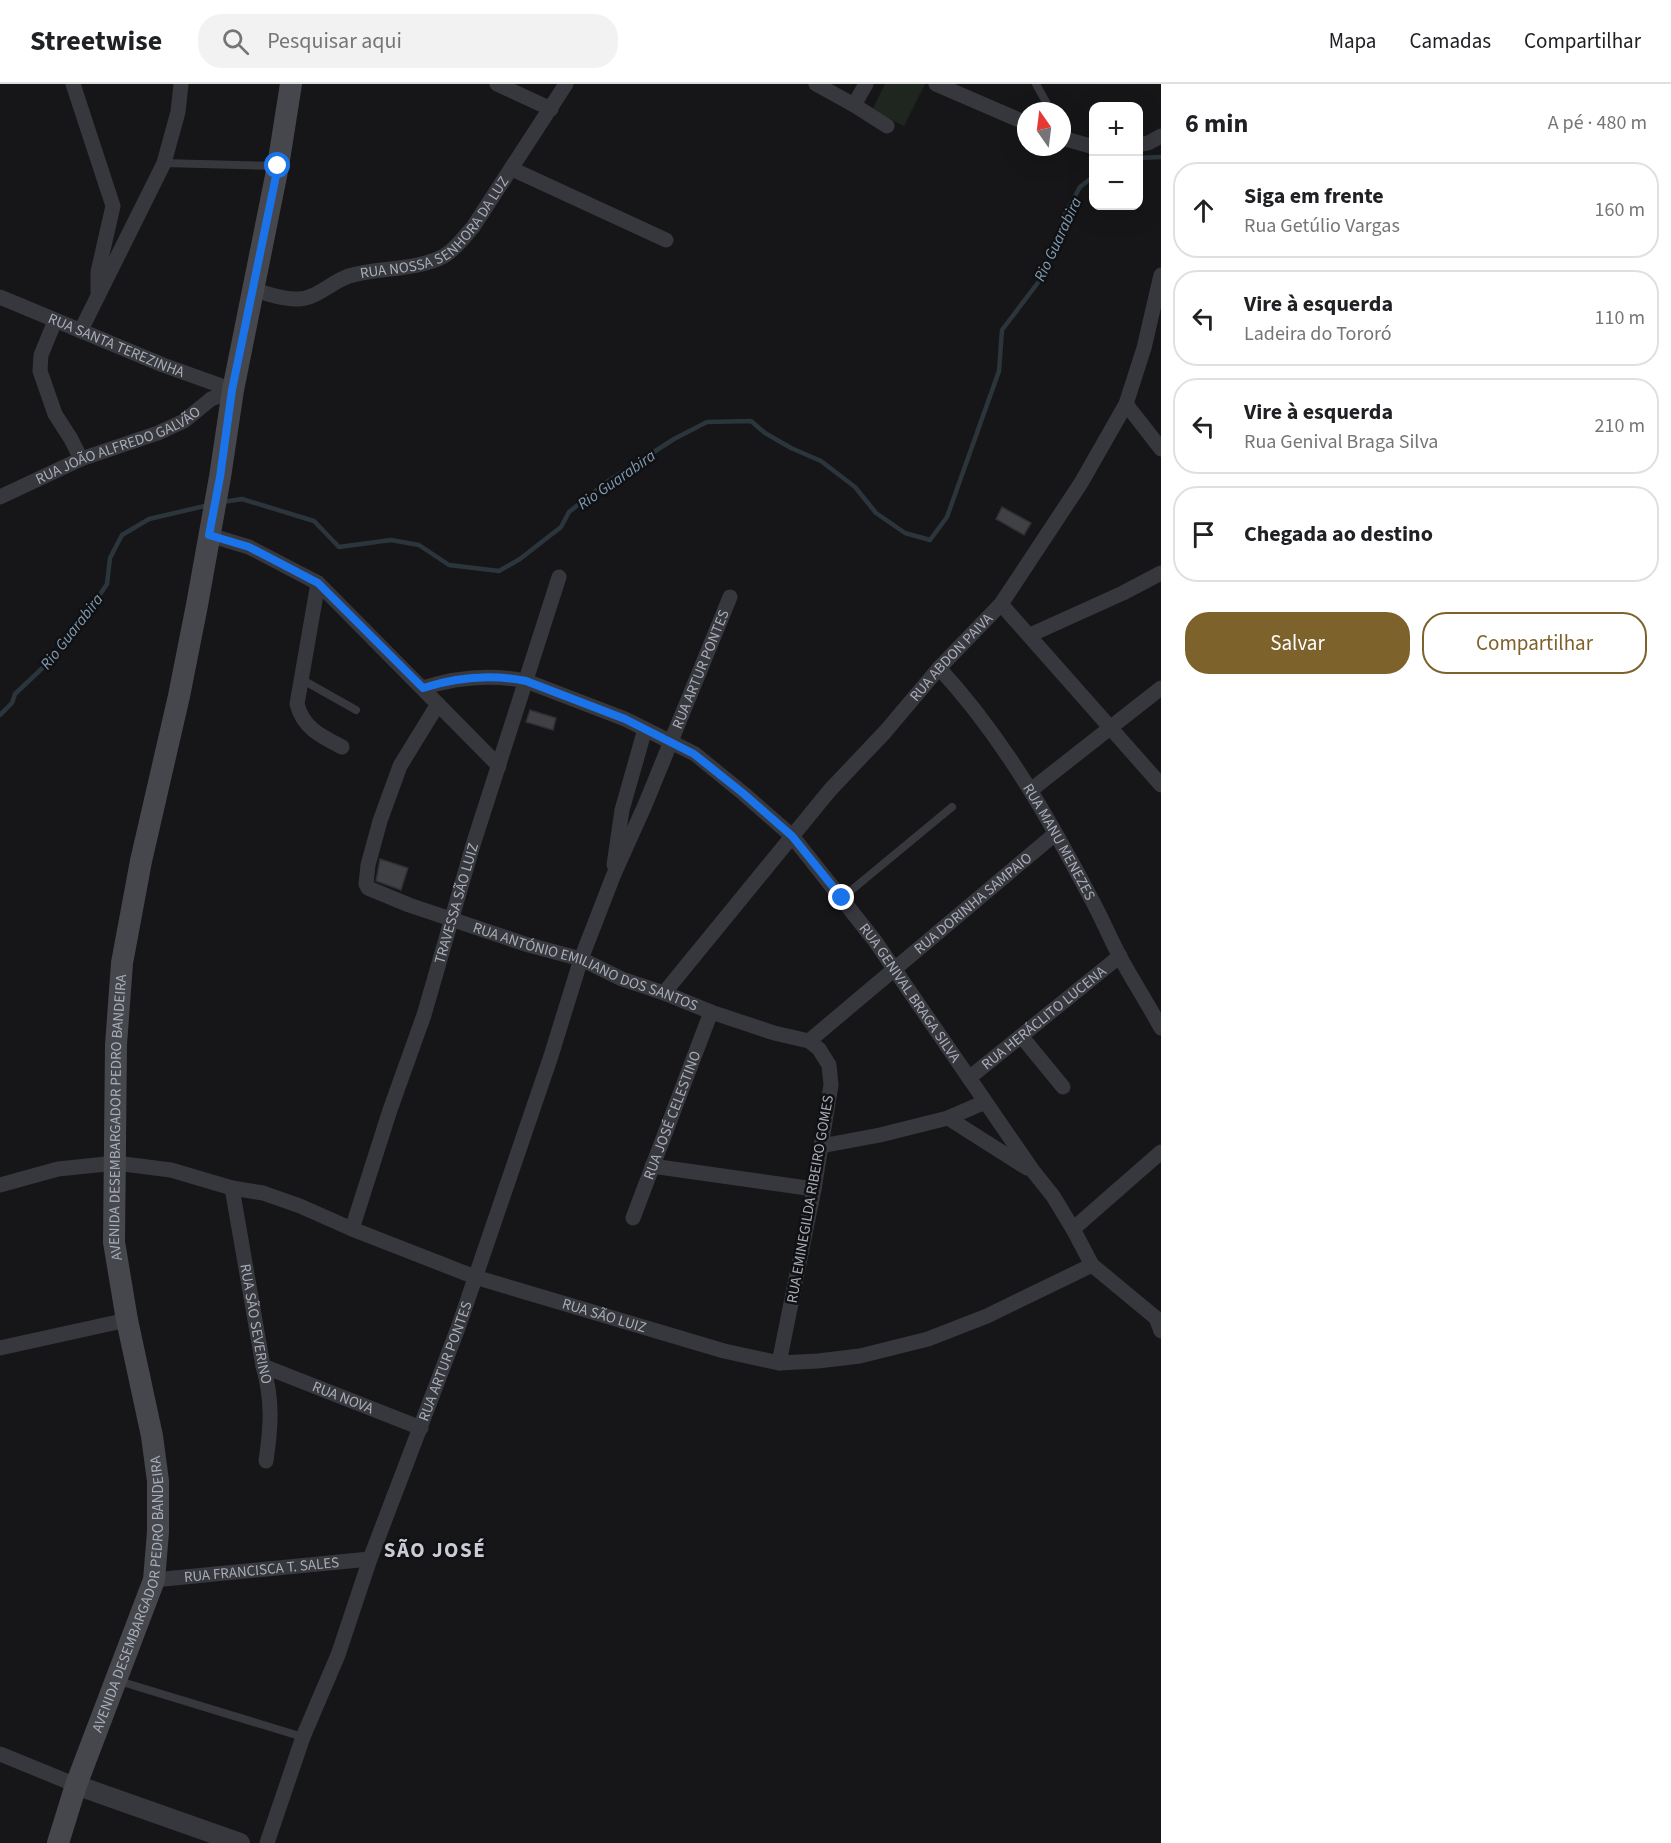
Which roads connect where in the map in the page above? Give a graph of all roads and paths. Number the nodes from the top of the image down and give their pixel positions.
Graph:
1 (73, 84) edge
2 (181, 84) edge
3 (291, 84) edge
4 (497, 84) edge
5 (566, 84) edge
6 (816, 84) edge
7 (866, 84) edge
8 (936, 84) edge
9 (1036, 84) edge
10 (1045, 102) edge
11 (854, 105) junction
12 (551, 109) junction
13 (1017, 119) edge
14 (887, 126) dead end
15 (1161, 136) edge
16 (1071, 139) edge
17 (1143, 144) edge
18 (1089, 145) edge
19 (164, 163) junction
20 (278, 166) junction
21 (512, 169) junction
22 (666, 240) dead end
23 (1161, 275) edge
24 (254, 290) junction
25 (98, 296) junction
26 (0, 297) edge
27 (55, 321) junction
28 (81, 330) junction
29 (232, 390) junction
30 (1126, 404) junction
31 (1161, 449) edge
32 (81, 459) junction
33 (0, 497) edge
34 (210, 530) junction
35 (1161, 573) edge
36 (559, 577) dead end
37 (318, 583) junction
38 (730, 597) dead end
39 (1001, 604) junction
40 (1029, 635) junction
41 (939, 668) junction
42 (301, 679) junction
43 (526, 681) junction
44 (423, 688) junction
45 (1161, 688) edge
46 (438, 704) junction
47 (356, 710) dead end
48 (1109, 728) junction
49 (645, 729) junction
50 (670, 741) junction
51 (342, 747) dead end
52 (499, 766) junction
53 (1161, 785) edge
54 (1031, 790) junction
55 (952, 807) dead end
56 (1055, 834) junction
57 (792, 836) junction
58 (614, 874) junction
59 (842, 898) junction
60 (453, 919) junction
61 (1120, 956) junction
62 (581, 959) junction
63 (896, 970) junction
64 (664, 993) junction
65 (1155, 1003) edge
66 (711, 1012) junction
67 (1161, 1028) edge
68 (1022, 1037) junction
69 (809, 1041) junction
70 (969, 1078) junction
71 (1063, 1087) dead end
72 (985, 1102) junction
73 (948, 1118) junction
74 (821, 1146) junction
75 (1161, 1152) edge
76 (116, 1163) junction
77 (652, 1166) junction
78 (1033, 1171) junction
79 (0, 1185) edge
80 (232, 1188) junction
81 (814, 1190) junction
82 (633, 1218) dead end
83 (352, 1229) junction
84 (1073, 1229) junction
85 (1092, 1266) junction
86 (475, 1277) junction
87 (127, 1320) junction
88 (1159, 1320) edge
89 (0, 1348) edge
90 (779, 1363) junction
91 (263, 1366) junction
92 (422, 1428) junction
93 (266, 1461) dead end
94 (370, 1559) junction
95 (154, 1580) junction
96 (115, 1679) junction
97 (303, 1737) junction
98 (0, 1754) edge
99 (76, 1785) junction
100 (58, 1843) edge
101 (240, 1843) edge
102 (267, 1843) edge

1 - 25 street
2 - 19 street
3 - 20 main road, AVENIDA DESEMBARGADOR PEDRO BANDEIRA
4 - 12 street
5 - 12 street, RUA NOSSA SENHORA DA LUZ
6 - 11 street
7 - 11 street
8 - 13 street
9 - 10 lane
11 - 14 street
12 - 21 street, RUA NOSSA SENHORA DA LUZ
15 - 17 street
16 - 18 street
19 - 20 lane
19 - 25 street
20 - 24 main road, AVENIDA DESEMBARGADOR PEDRO BANDEIRA
21 - 22 street
21 - 24 street, RUA NOSSA SENHORA DA LUZ
23 - 30 street, RUA ABDON PAIVA
24 - 29 main road, AVENIDA DESEMBARGADOR PEDRO BANDEIRA
25 - 28 street
26 - 27 street, RUA SANTA TEREZINHA
27 - 28 street, RUA SANTA TEREZINHA
27 - 32 street
28 - 29 street, RUA SANTA TEREZINHA
29 - 32 street, RUA JOÃO ALFREDO GALVÃO
29 - 34 main road, AVENIDA DESEMBARGADOR PEDRO BANDEIRA
30 - 31 street
30 - 39 street, RUA ABDON PAIVA
32 - 33 street, RUA JOÃO ALFREDO GALVÃO
34 - 37 street
34 - 76 main road, AVENIDA DESEMBARGADOR PEDRO BANDEIRA
35 - 40 street
36 - 43 street, TRAVESSA SÃO LUIZ
37 - 42 street
37 - 44 street
38 - 50 street, RUA ARTUR PONTES
39 - 40 street
39 - 41 street, RUA ABDON PAIVA
40 - 48 street
41 - 54 street, RUA MANU MENEZES
41 - 57 street, RUA ABDON PAIVA
42 - 47 lane
42 - 51 street
43 - 44 street, RUA GENIVAL BRAGA SILVA
43 - 49 street, RUA GENIVAL BRAGA SILVA
43 - 52 street, TRAVESSA SÃO LUIZ
44 - 46 street
45 - 48 street
46 - 52 street
46 - 60 street, RUA ANTÓNIO EMILIANO DOS SANTOS
48 - 53 street
48 - 54 street
49 - 50 street, RUA GENIVAL BRAGA SILVA
49 - 58 street, RUA ARTUR PONTES
50 - 57 street, RUA GENIVAL BRAGA SILVA
50 - 58 street, RUA ARTUR PONTES
52 - 60 street, TRAVESSA SÃO LUIZ
54 - 56 street, RUA MANU MENEZES
55 - 59 lane
56 - 61 street, RUA MANU MENEZES
56 - 63 street, RUA DORINHA SAMPAIO
57 - 59 street, RUA GENIVAL BRAGA SILVA
57 - 64 street, RUA ABDON PAIVA
58 - 62 street, RUA ARTUR PONTES
59 - 63 street, RUA GENIVAL BRAGA SILVA
60 - 62 street, RUA ANTÓNIO EMILIANO DOS SANTOS
60 - 83 street, TRAVESSA SÃO LUIZ
61 - 65 street, RUA MANU MENEZES
61 - 68 street, RUA HERÁCLITO LUCENA
62 - 64 street, RUA ANTÓNIO EMILIANO DOS SANTOS
62 - 86 street, RUA ARTUR PONTES
63 - 69 street, RUA DORINHA SAMPAIO
63 - 70 street, RUA GENIVAL BRAGA SILVA
64 - 66 street, RUA ANTÓNIO EMILIANO DOS SANTOS
65 - 67 street, RUA MANU MENEZES
66 - 69 street, RUA ANTÓNIO EMILIANO DOS SANTOS
66 - 77 street, RUA JOSÉ CELESTINO
68 - 70 street, RUA HERÁCLITO LUCENA
68 - 71 street
69 - 74 street, RUA EMINEGILDA RIBEIRO GOMES
70 - 72 street, RUA GENIVAL BRAGA SILVA
72 - 73 street
72 - 78 street, RUA GENIVAL BRAGA SILVA
73 - 74 street
73 - 78 street, RUA GENIVAL BRAGA SILVA
74 - 81 street, RUA EMINEGILDA RIBEIRO GOMES
75 - 84 street
76 - 79 street, RUA SÃO LUIZ
76 - 80 street, RUA SÃO LUIZ
76 - 87 main road, AVENIDA DESEMBARGADOR PEDRO BANDEIRA
77 - 81 street
77 - 82 street, RUA JOSÉ CELESTINO
78 - 84 street, RUA GENIVAL BRAGA SILVA
80 - 83 street, RUA SÃO LUIZ
80 - 91 street, RUA SÃO SEVERINO
81 - 90 street, RUA EMINEGILDA RIBEIRO GOMES
83 - 86 street, RUA SÃO LUIZ
84 - 85 street, RUA GENIVAL BRAGA SILVA
85 - 88 street, RUA GENIVAL BRAGA SILVA
85 - 90 street, RUA SÃO LUIZ
86 - 90 street, RUA SÃO LUIZ
86 - 92 street, RUA ARTUR PONTES
87 - 89 street
87 - 95 main road, AVENIDA DESEMBARGADOR PEDRO BANDEIRA
91 - 92 street, RUA NOVA
91 - 93 street, RUA SÃO SEVERINO
92 - 94 street, RUA ARTUR PONTES
94 - 95 street, RUA FRANCISCA T. SALES
94 - 97 street, RUA ARTUR PONTES
95 - 96 main road, AVENIDA DESEMBARGADOR PEDRO BANDEIRA
96 - 97 lane
96 - 99 main road, AVENIDA DESEMBARGADOR PEDRO BANDEIRA
97 - 102 street, RUA ARTUR PONTES
98 - 99 street
99 - 100 main road, AVENIDA DESEMBARGADOR PEDRO BANDEIRA
99 - 101 street

